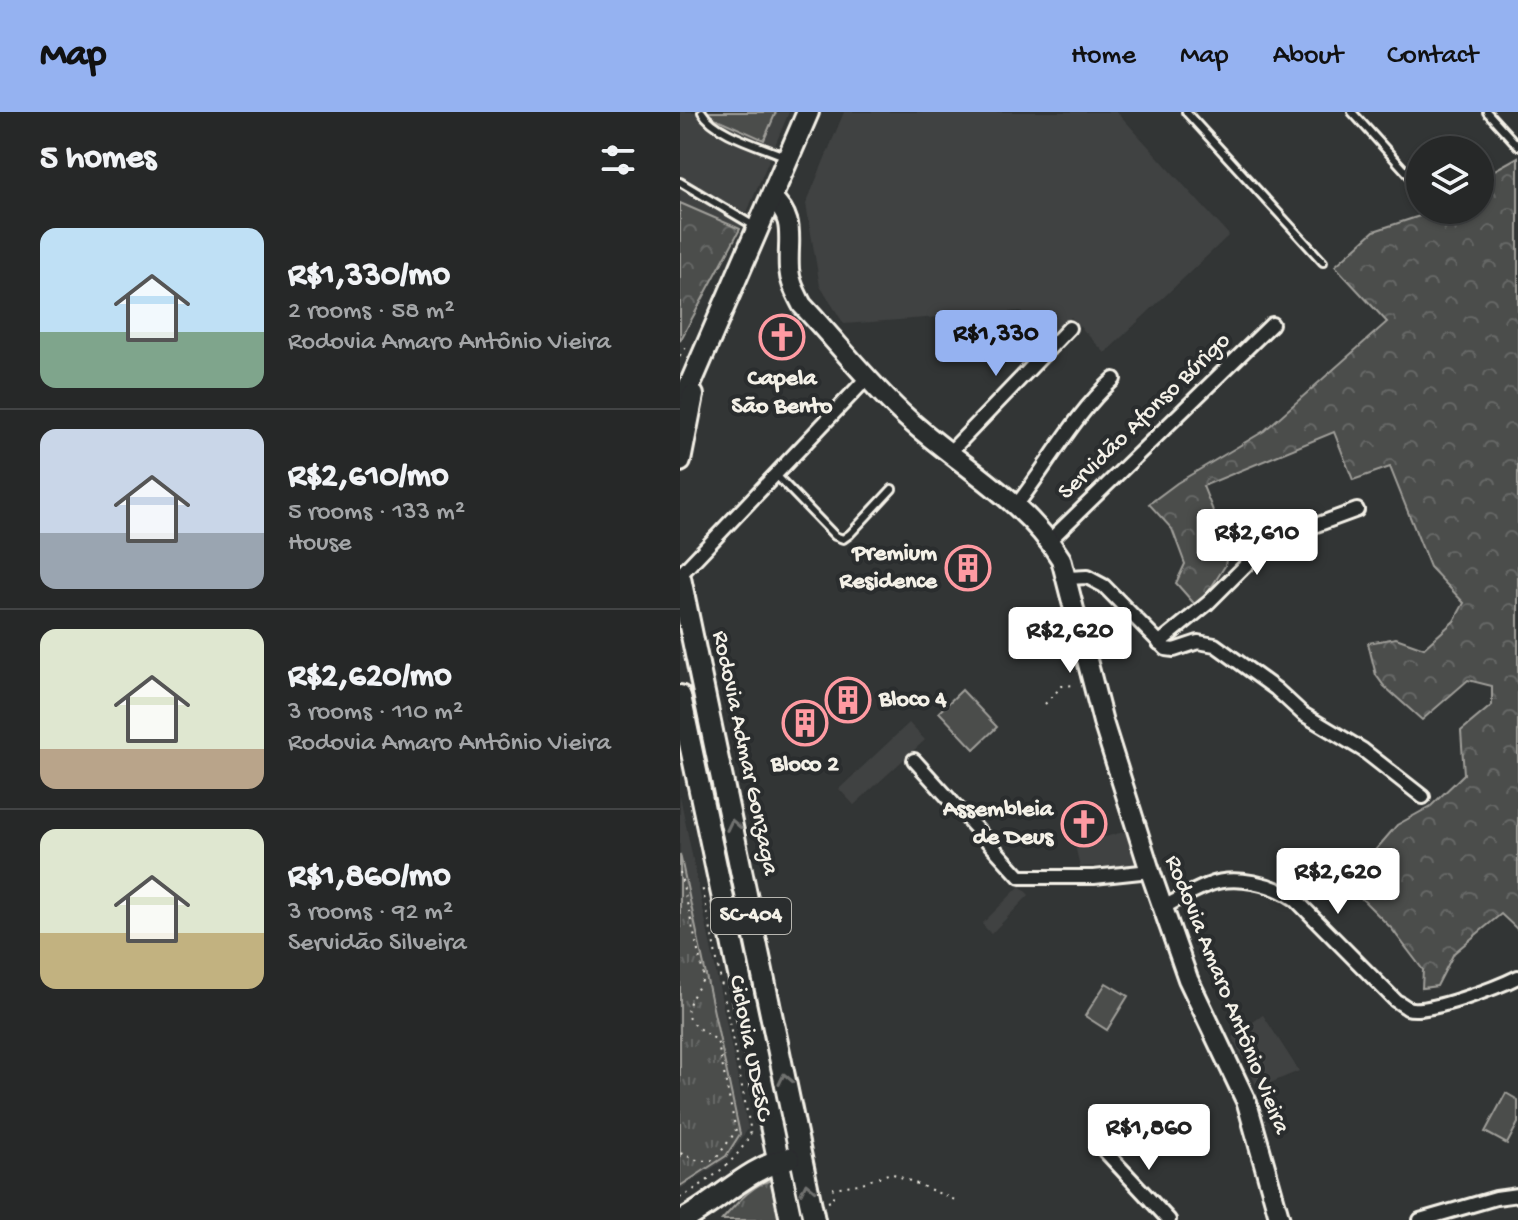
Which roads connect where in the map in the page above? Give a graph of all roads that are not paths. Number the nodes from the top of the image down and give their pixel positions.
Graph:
1 (702, 112) edge
2 (808, 112) edge
3 (1186, 112) edge
4 (1352, 112) edge
5 (1487, 112) edge
6 (1518, 146) edge
7 (788, 158) junction
8 (1406, 172) edge
9 (680, 182) edge
10 (771, 197) junction
11 (757, 228) junction
12 (1323, 262) dead end
13 (1272, 324) dead end
14 (1069, 328) dead end
15 (703, 352) junction
16 (868, 377) junction
17 (1114, 379) dead end
18 (680, 408) edge
19 (949, 453) junction
20 (680, 461) edge
21 (776, 475) junction
22 (892, 489) dead end
23 (1015, 507) junction
24 (1357, 510) dead end
25 (1049, 541) junction
26 (1068, 578) junction
27 (681, 584) edge
28 (1159, 643) junction
29 (680, 696) edge
30 (914, 760) dead end
31 (1423, 797) dead end
32 (1150, 871) junction
33 (1162, 908) junction
34 (1518, 977) edge
35 (1103, 1149) dead end
36 (800, 1156) junction
37 (778, 1161) junction
38 (1518, 1195) edge
39 (707, 1212) edge
40 (812, 1213) edge
41 (683, 1220) edge
42 (791, 1220) edge
43 (1169, 1220) edge
44 (1280, 1220) edge
45 (1420, 1220) edge

1 - 7 lane
2 - 7 main road
3 - 12 lane
4 - 8 lane
5 - 6 lane
7 - 10 main road
9 - 11 lane
10 - 11 main road
10 - 16 main road, Rodovia Amaro Antônio Vieira
11 - 15 main road
13 - 25 street, Servidão Afonso Búrigo
14 - 19 street
15 - 18 main road
15 - 20 main road
16 - 19 main road, Rodovia Amaro Antônio Vieira
16 - 21 street
17 - 23 street
19 - 23 main road, Rodovia Amaro Antônio Vieira
21 - 22 lane
21 - 27 street
23 - 25 main road, Rodovia Amaro Antônio Vieira
24 - 28 street
25 - 26 main road, Rodovia Amaro Antônio Vieira
26 - 28 street
26 - 32 main road, Rodovia Amaro Antônio Vieira
36 -> 27 main road, Rodovia Admar Gonzaga / SC-404
28 - 31 street
29 - 37 main road, SC-404
30 - 32 street
32 - 33 main road, Rodovia Amaro Antônio Vieira
33 - 34 street
33 - 44 main road, Rodovia Amaro Antônio Vieira
35 - 43 street
36 - 37 main road
40 -> 36 main road, Rodovia Admar Gonzaga / SC-404
37 - 39 main road
37 - 42 main road, SC-404
38 - 45 street
39 - 41 main road

